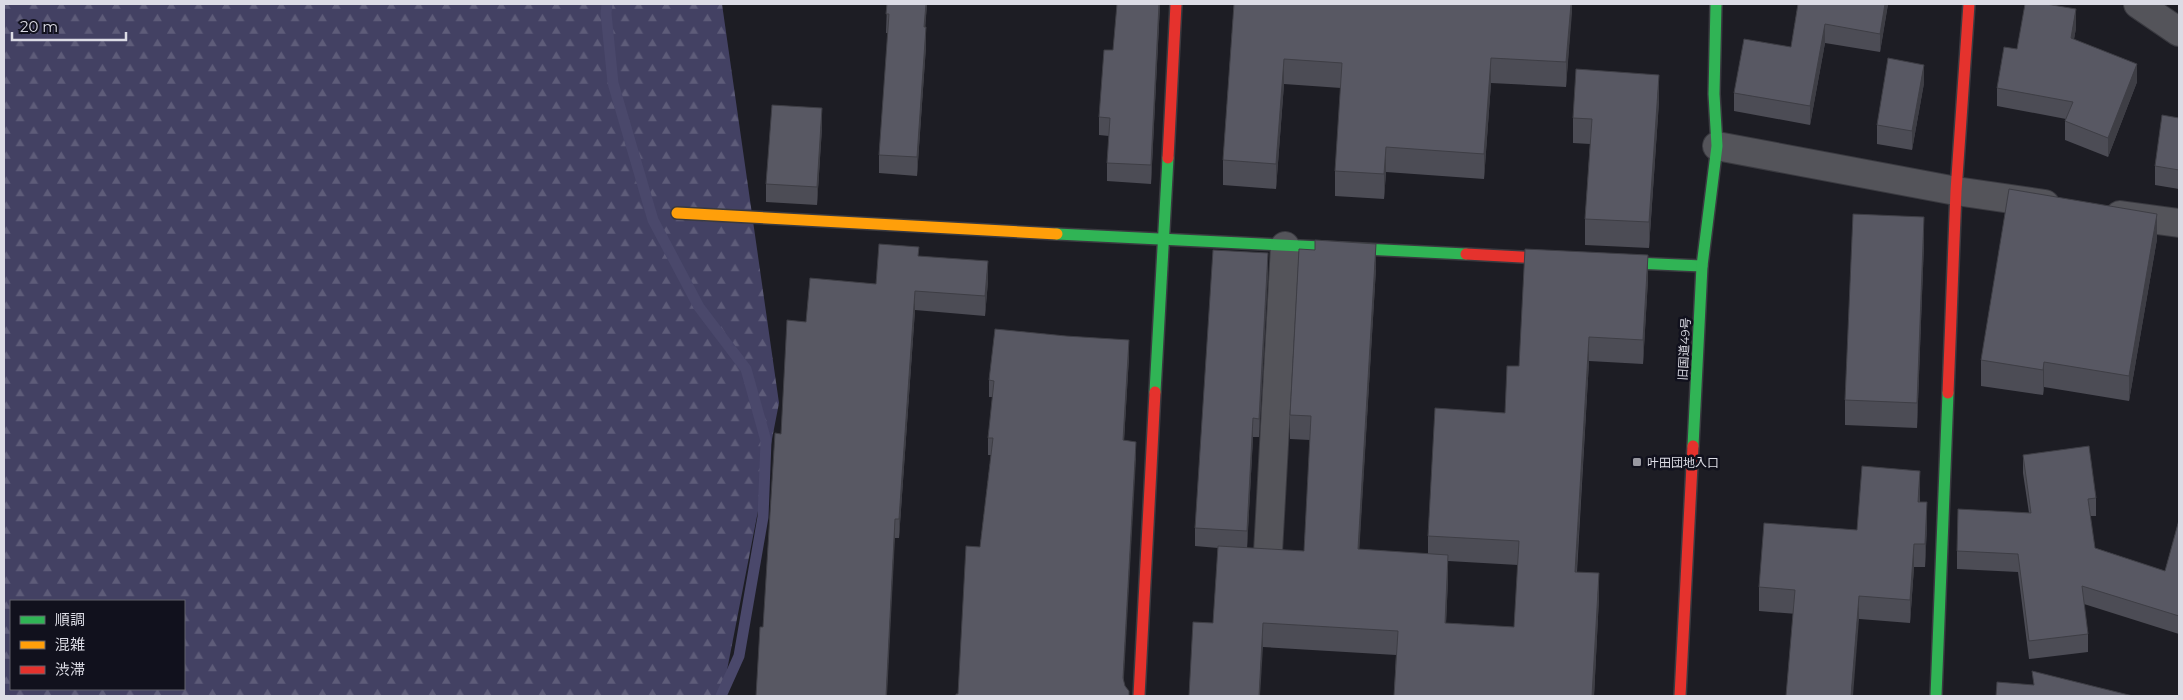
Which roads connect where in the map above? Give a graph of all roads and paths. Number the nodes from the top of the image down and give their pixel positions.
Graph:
1 (1176, 4) edge
2 (1716, 4) edge
3 (1969, 4) edge
4 (2138, 4) edge
5 (2179, 32) edge
6 (1717, 146) junction
7 (1956, 191) junction
8 (677, 212) dead end
9 (2179, 223) edge
10 (1163, 240) junction
11 (1285, 246) junction
12 (1573, 260) edge
13 (1603, 261) edge
14 (1702, 266) junction
15 (1268, 552) edge
16 (1139, 696) edge
17 (1680, 696) edge
18 (1936, 696) edge

1 - 10 street
2 - 6 street, 旧国道49号
3 - 7 street
4 - 5 street
6 - 7 street
6 - 14 street, 旧国道49号
7 - 9 street
7 - 18 street
8 - 10 street
10 - 11 street
10 - 16 street
11 - 12 street
11 - 15 street
13 - 14 street
14 - 17 street, 旧国道49号

